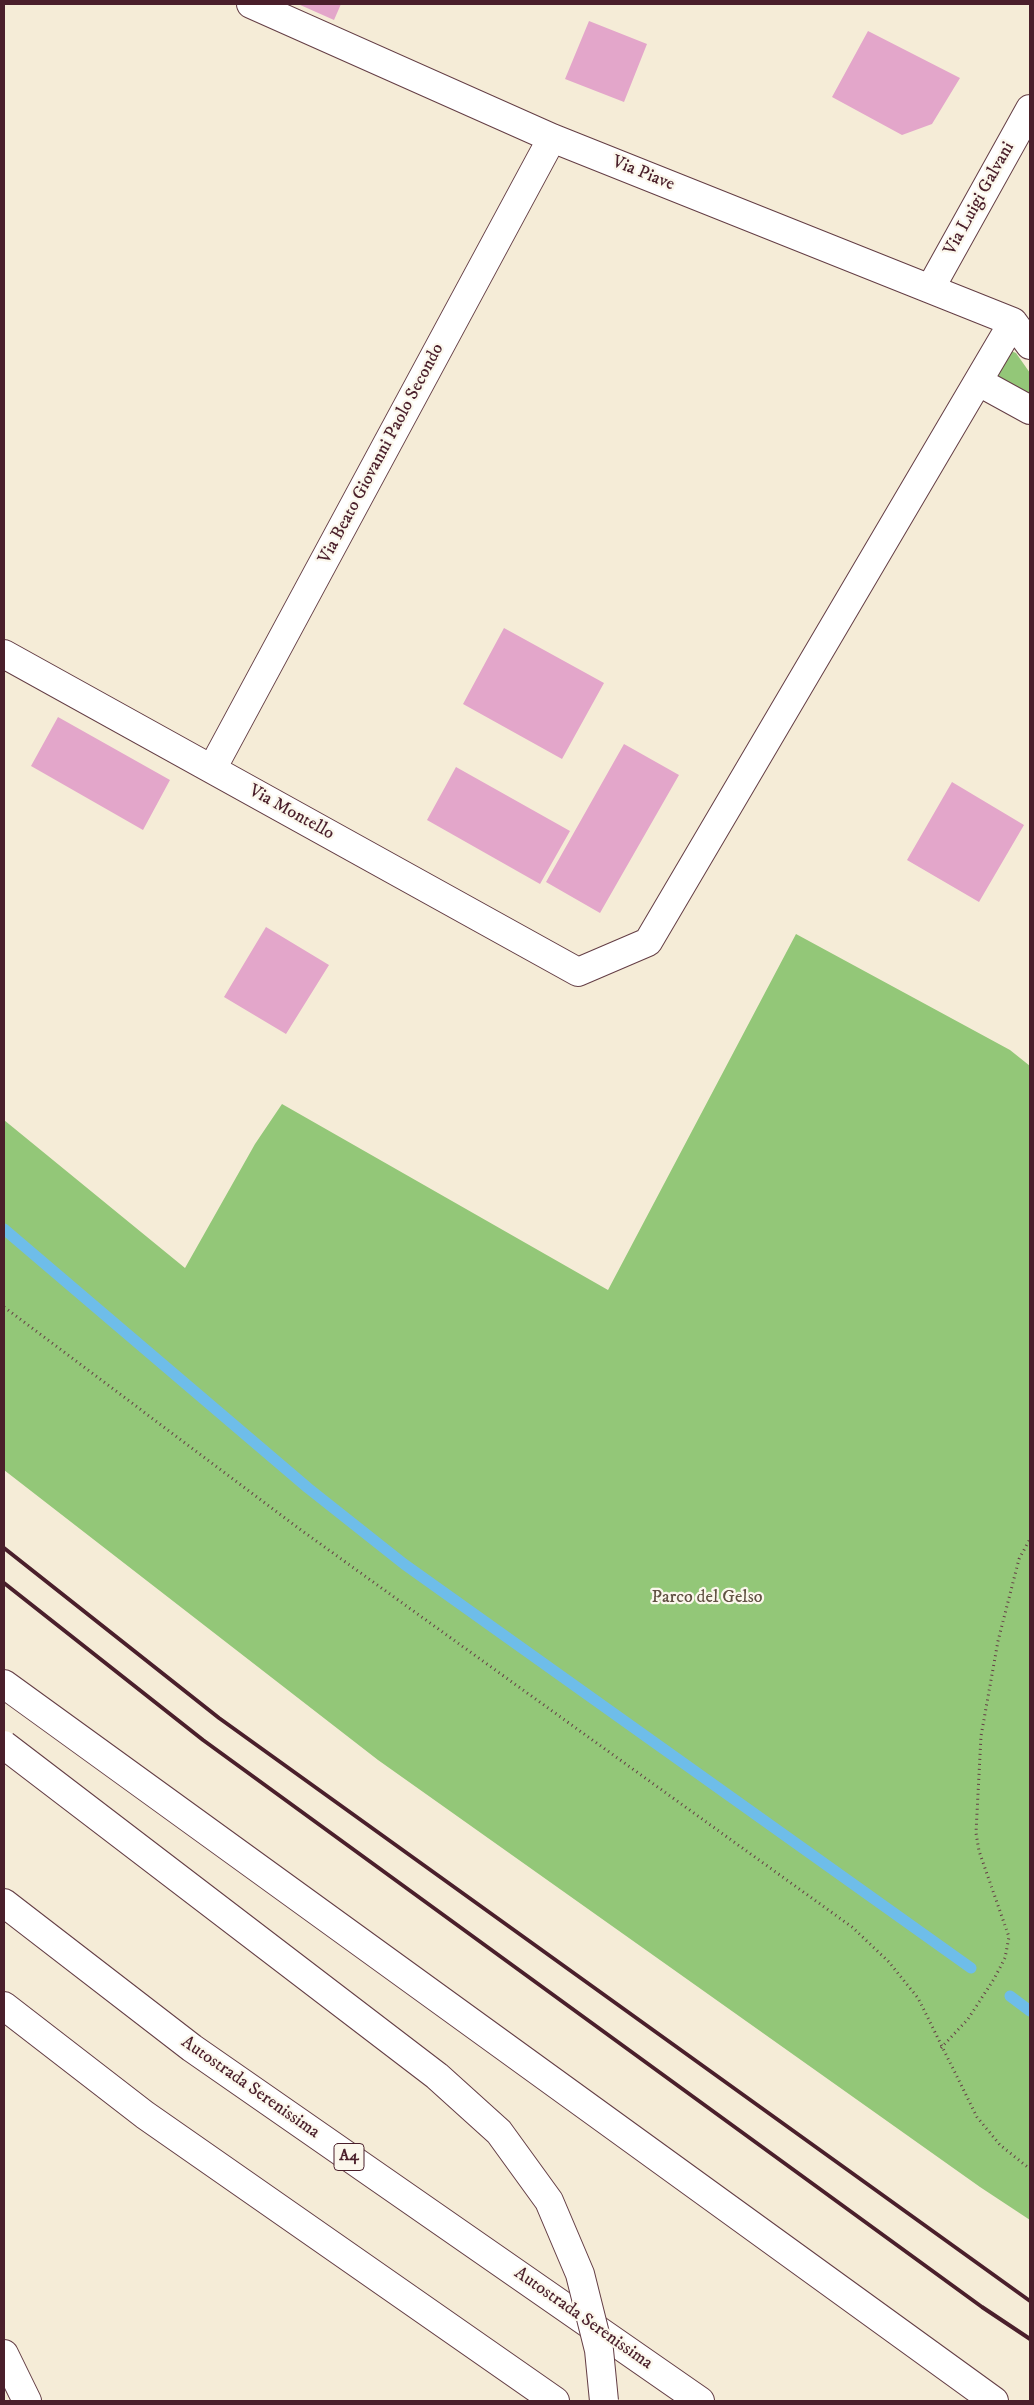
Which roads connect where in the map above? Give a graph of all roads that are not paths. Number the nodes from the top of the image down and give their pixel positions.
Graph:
1 (251, 4) edge
2 (1030, 109) edge
3 (552, 138) junction
4 (930, 289) junction
5 (1012, 322) junction
6 (1030, 345) edge
7 (979, 382) junction
8 (1030, 410) edge
9 (4, 654) edge
10 (212, 769) junction
11 (4, 1684) edge
12 (4, 1745) edge
13 (4, 1903) edge
14 (4, 2006) edge
15 (4, 2354) edge
16 (27, 2401) edge
17 (555, 2401) edge
18 (604, 2401) edge
19 (700, 2401) edge
20 (994, 2401) edge

1 - 3 main road, Via Piave
2 - 4 main road, Via Luigi Galvani
3 - 4 main road, Via Piave
3 - 10 main road, Via Beato Giovanni Paolo Secondo
4 - 5 main road, Via Piave
5 - 6 main road
5 - 7 main road
7 - 8 main road
7 - 10 main road, Via Montello
9 - 10 main road, Via Montello
11 - 20 main road
12 - 18 main road, bridge
13 - 19 main road, Autostrada Serenissima / A4
14 - 17 main road
15 - 16 main road

